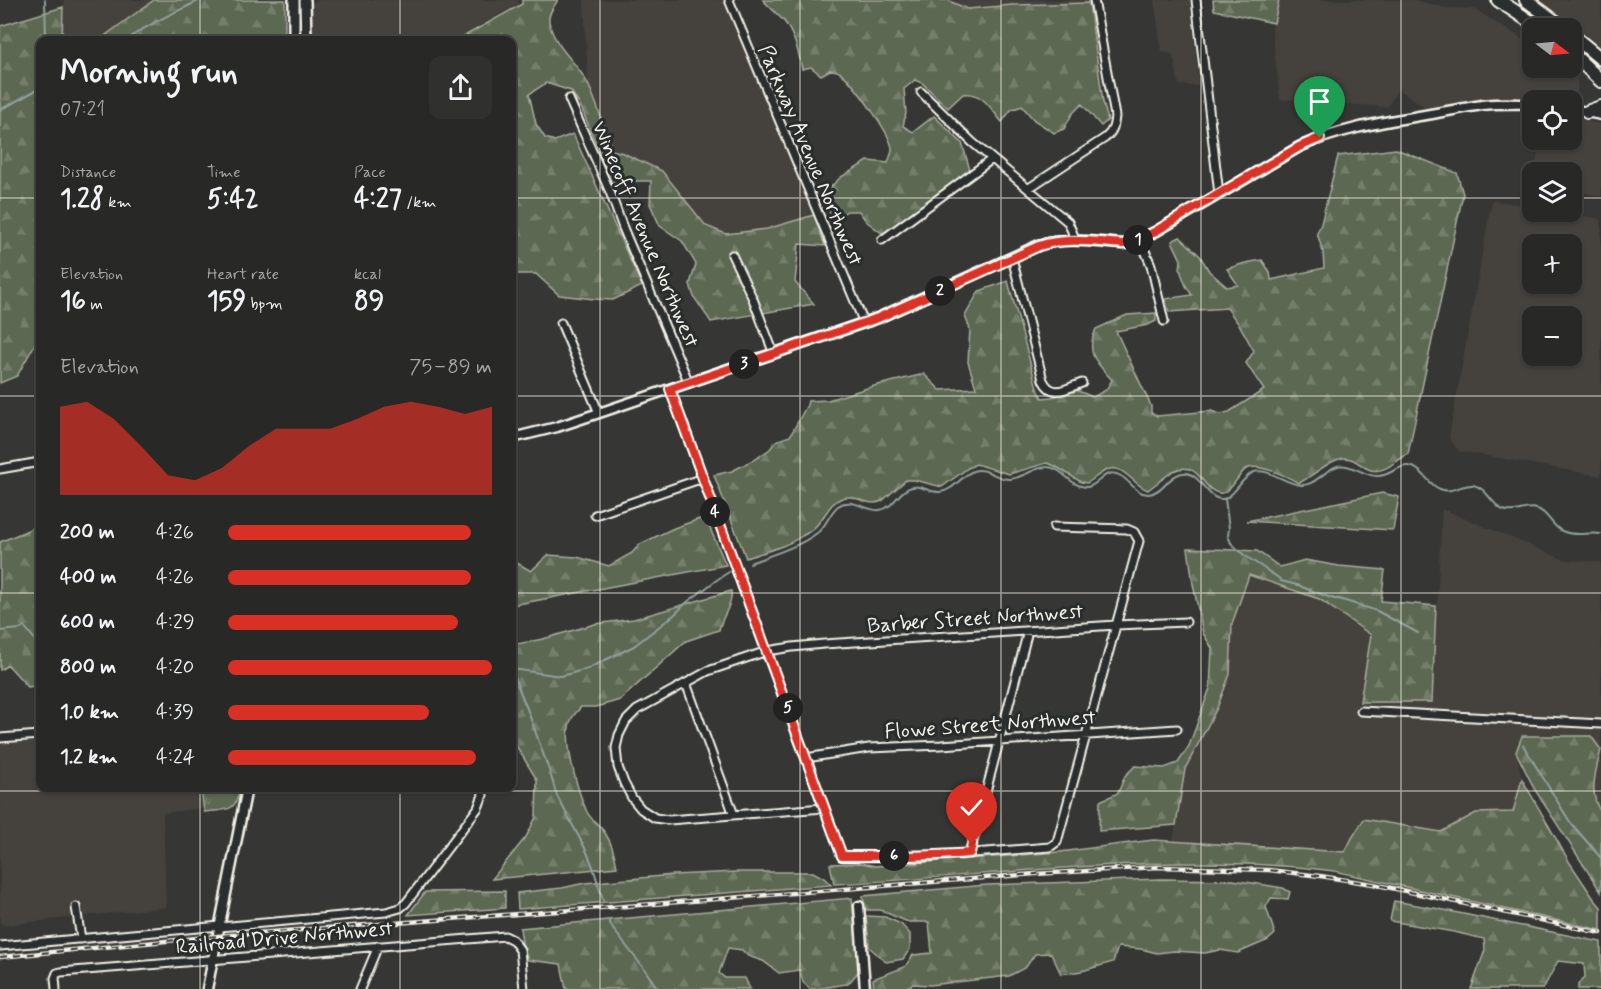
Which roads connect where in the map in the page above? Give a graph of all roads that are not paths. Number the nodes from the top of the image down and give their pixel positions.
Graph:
1 (305, 0) edge
2 (729, 0) edge
3 (1094, 0) edge
4 (1196, 0) edge
5 (1498, 0) edge
6 (1526, 0) edge
7 (294, 2) edge
8 (1525, 18) edge
9 (1550, 18) edge
10 (296, 36) edge
11 (306, 36) edge
12 (1582, 43) edge
13 (1601, 59) edge
14 (1582, 60) edge
15 (1582, 63) edge
16 (1601, 73) edge
17 (1601, 81) edge
18 (921, 92) dead end
19 (569, 99) dead end
20 (1522, 104) edge
21 (1601, 106) edge
22 (1582, 111) edge
23 (1587, 112) junction
24 (1601, 115) edge
25 (992, 159) junction
26 (1029, 188) junction
27 (1219, 194) junction
28 (1140, 239) junction
29 (882, 240) dead end
30 (1077, 241) junction
31 (732, 255) dead end
32 (1012, 258) junction
33 (1164, 321) dead end
34 (561, 323) dead end
35 (864, 323) junction
36 (774, 354) junction
37 (689, 383) junction
38 (1082, 383) dead end
39 (670, 389) junction
40 (599, 413) junction
41 (516, 437) edge
42 (36, 463) edge
43 (0, 469) edge
44 (703, 478) junction
45 (595, 515) dead end
46 (1054, 527) dead end
47 (1186, 622) dead end
48 (1116, 625) junction
49 (1028, 631) junction
50 (767, 651) junction
51 (686, 683) junction
52 (1361, 711) dead end
53 (1601, 724) edge
54 (1177, 729) dead end
55 (1086, 734) junction
56 (36, 735) edge
57 (0, 738) edge
58 (999, 740) junction
59 (806, 758) junction
60 (246, 792) edge
61 (483, 792) edge
62 (824, 808) junction
63 (734, 815) junction
64 (970, 853) junction
65 (859, 906) dead end
66 (76, 907) dead end
67 (220, 926) junction
68 (81, 939) junction
69 (0, 946) edge
70 (378, 946) junction
71 (213, 960) junction
72 (56, 989) edge
73 (207, 989) edge
74 (360, 989) edge
75 (524, 989) edge
76 (865, 989) edge

1 - 11 main road
2 - 35 street, Parkway Avenue Northwest
3 - 26 street
4 - 27 street
5 - 8 highway
6 - 9 highway
7 - 10 main road
12 - 13 highway
14 - 16 highway
15 - 17 highway
18 - 25 street
19 - 37 street, Winecoff Avenue Northwest
20 - 27 street
21 - 23 highway
22 - 23 street
23 - 24 street
25 - 26 street
25 - 29 street
26 - 30 street
27 - 28 street
28 - 30 street
28 - 33 street
30 - 32 street
31 - 36 street
32 - 35 street
32 - 38 street
34 - 40 street
35 - 36 street
36 - 37 street
37 - 39 street
39 - 40 street
39 - 44 street
40 - 41 street
42 - 43 street
44 - 45 street
44 - 50 street
46 - 48 street
47 - 48 street, Barber Street Northwest
48 - 49 street, Barber Street Northwest
48 - 55 street
49 - 50 street, Barber Street Northwest
49 - 58 street
50 - 51 street, Barber Street Northwest
50 - 59 street
51 - 63 street
51 - 63 street, Barber Street Northwest
52 - 53 street
54 - 55 street, Flowe Street Northwest
55 - 58 street, Flowe Street Northwest
55 - 64 street
56 - 57 street
58 - 59 street, Flowe Street Northwest
58 - 64 street
59 - 62 street
60 - 67 street
61 - 67 street
62 - 63 street, Barber Street Northwest
62 - 64 street
65 - 76 street
66 - 68 street
67 - 68 street
67 - 71 street
68 - 69 street
70 - 71 street, Railroad Drive Northwest
70 - 74 street
70 - 75 street, Railroad Drive Northwest
71 - 72 street, Railroad Drive Northwest
71 - 73 street

